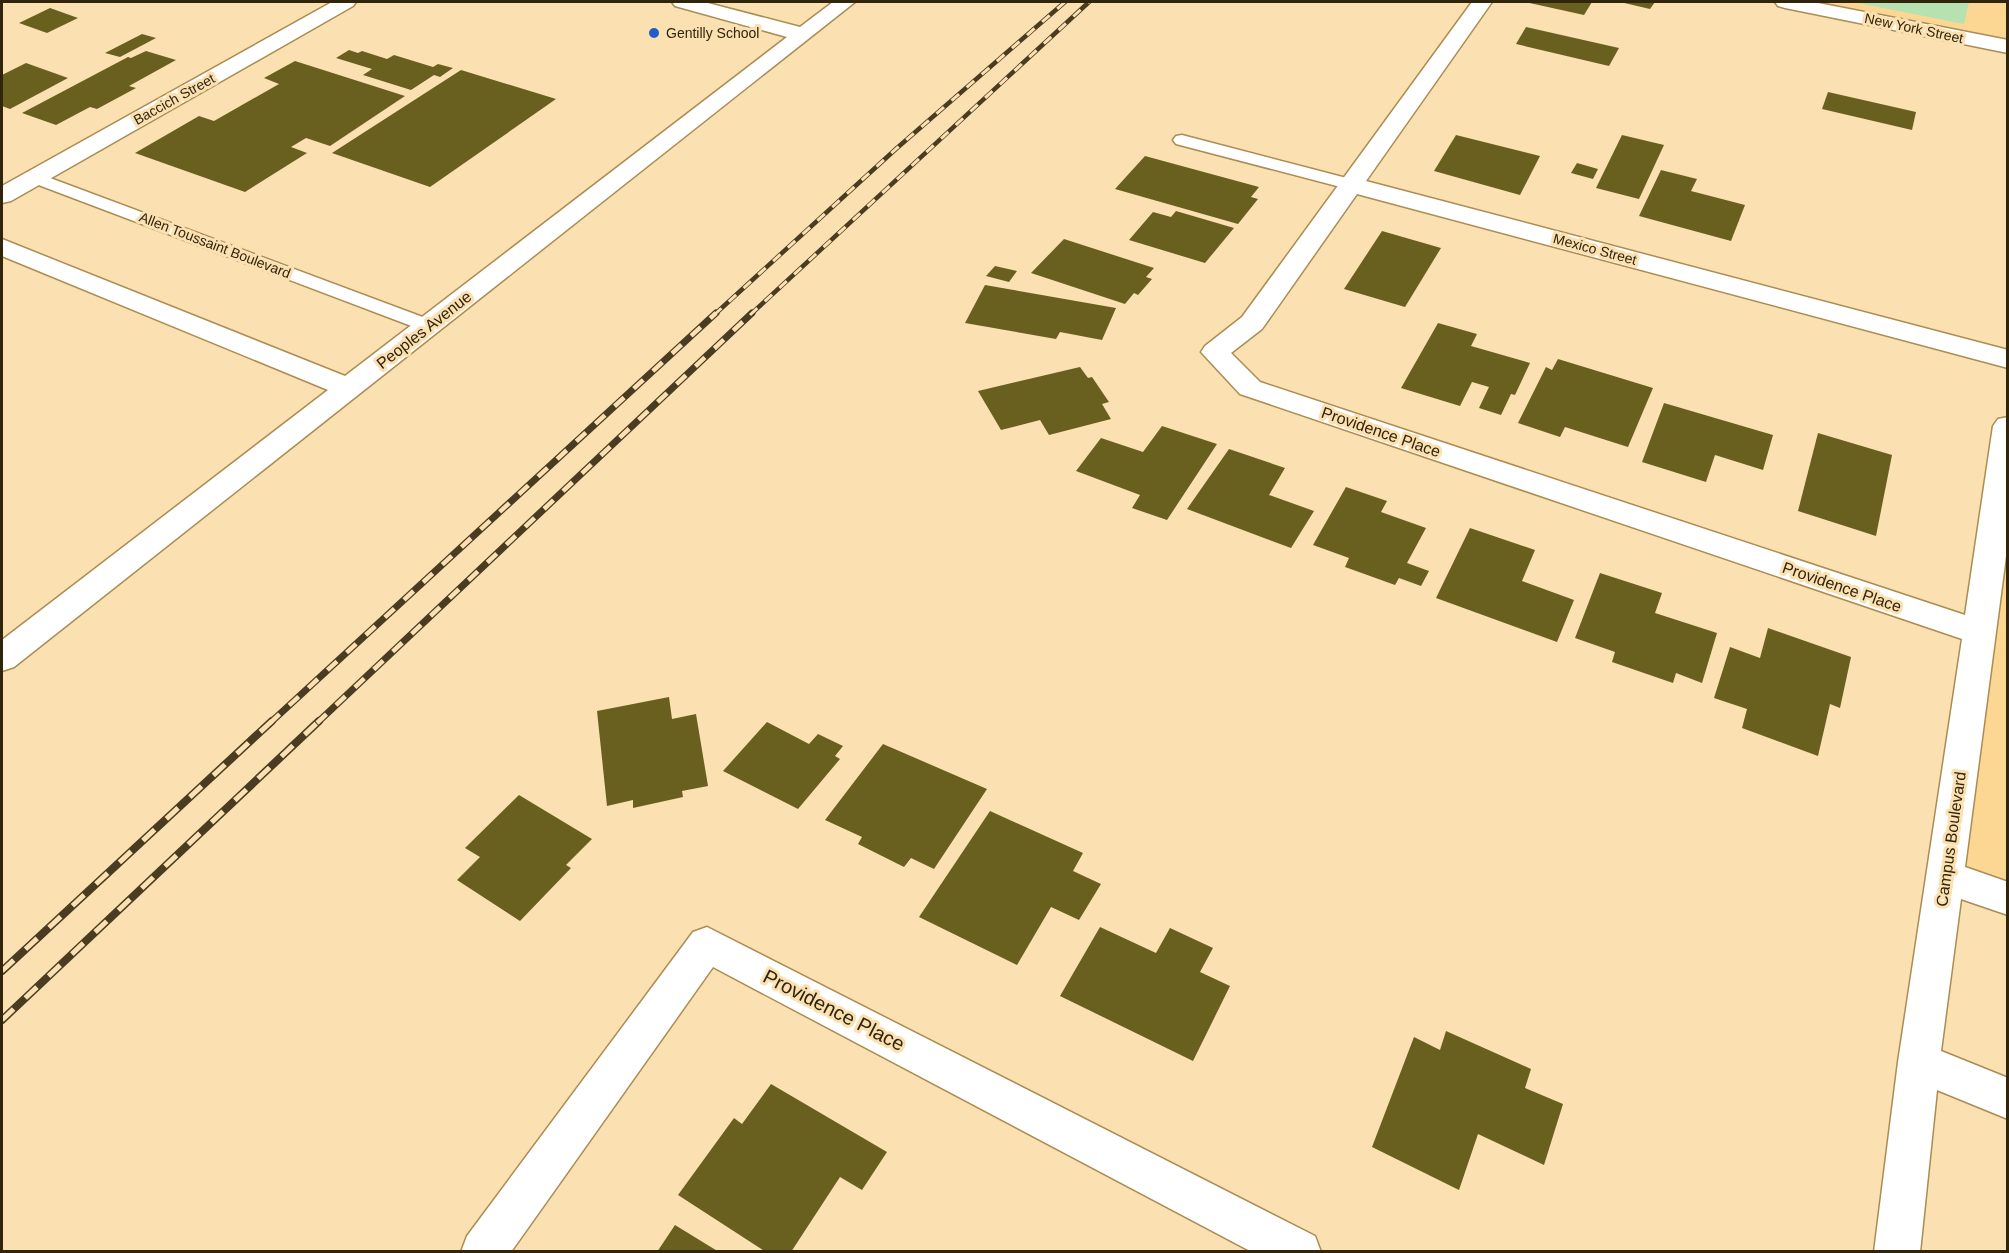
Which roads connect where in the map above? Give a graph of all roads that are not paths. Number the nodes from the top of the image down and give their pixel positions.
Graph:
1 (346, 2) edge
2 (682, 2) edge
3 (845, 2) edge
4 (1482, 2) edge
5 (1785, 2) edge
6 (802, 34) junction
7 (2007, 47) edge
8 (1182, 140) dead end
9 (23, 173) junction
10 (1352, 185) junction
11 (2, 196) edge
12 (2, 247) edge
13 (429, 326) junction
14 (2007, 359) edge
15 (349, 388) junction
16 (2007, 426) edge
17 (1980, 633) junction
18 (2, 658) edge
19 (1946, 876) junction
20 (2007, 899) edge
21 (1919, 1062) junction
22 (2007, 1099) edge
23 (483, 1251) edge
24 (1299, 1251) edge
25 (1897, 1251) edge

1 - 9 street, Baccich Street
2 - 6 street
3 - 6 street, Peoples Avenue
4 - 10 street, Providence Place
5 - 7 street, New York Street
6 - 13 street, Peoples Avenue
8 - 10 lane, Mexico Street
9 - 11 street, Baccich Street
9 - 13 lane, Allen Toussaint Boulevard
10 - 14 street, Mexico Street
10 - 17 street, Providence Place
12 - 15 street
13 - 15 street, Peoples Avenue
15 - 18 street, Peoples Avenue
16 - 17 street, Campus Boulevard
17 - 19 street, Campus Boulevard
19 - 20 street
19 - 21 street, Campus Boulevard
21 - 22 street
21 - 25 street, Campus Boulevard
23 - 24 street, Providence Place

